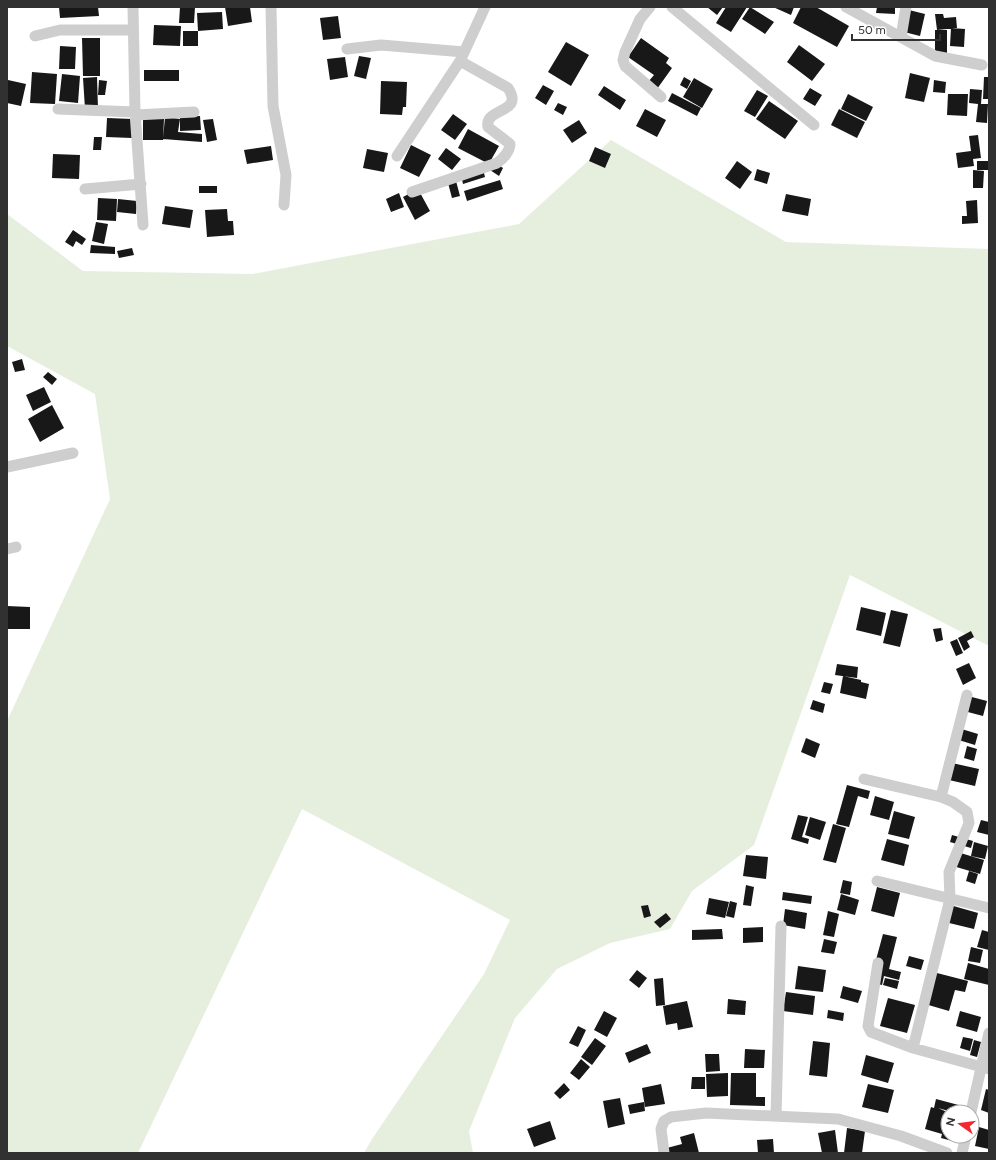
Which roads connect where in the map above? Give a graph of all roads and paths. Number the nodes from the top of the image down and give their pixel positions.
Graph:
1 (133, 7) edge
2 (271, 7) edge
3 (485, 7) edge
4 (650, 7) edge
5 (672, 7) edge
6 (846, 7) edge
7 (906, 7) edge
8 (133, 30) junction
9 (35, 36) dead end
10 (901, 37) junction
11 (347, 49) dead end
12 (462, 56) junction
13 (982, 65) dead end
14 (661, 97) dead end
15 (58, 109) dead end
16 (194, 112) dead end
17 (135, 113) junction
18 (814, 125) dead end
19 (397, 156) dead end
20 (141, 184) junction
21 (85, 189) dead end
22 (412, 192) dead end
23 (284, 205) dead end
24 (143, 225) dead end
25 (73, 453) dead end
26 (7, 467) edge
27 (967, 696) dead end
28 (864, 779) dead end
29 (941, 797) junction
30 (877, 881) dead end
31 (950, 899) junction
32 (989, 908) edge
33 (781, 926) dead end
34 (878, 963) dead end
35 (989, 1033) edge
36 (913, 1048) junction
37 (985, 1068) edge
38 (974, 1104) edge
39 (776, 1116) junction
40 (664, 1153) edge
41 (947, 1153) edge

1 - 8 street
2 - 23 street
3 - 12 street
4 - 14 street
5 - 18 street
6 - 10 street
7 - 10 street
8 - 9 street
8 - 17 street
10 - 13 street
11 - 12 street
12 - 19 street
12 - 22 street
15 - 17 street
16 - 17 street
17 - 20 street
20 - 21 street
20 - 24 street
25 - 26 street
27 - 29 street
28 - 29 street
29 - 31 street
30 - 31 street
31 - 32 street
31 - 36 street
33 - 39 street
34 - 36 street
35 - 37 street
36 - 37 street
37 - 38 street
39 - 40 street
39 - 41 street

